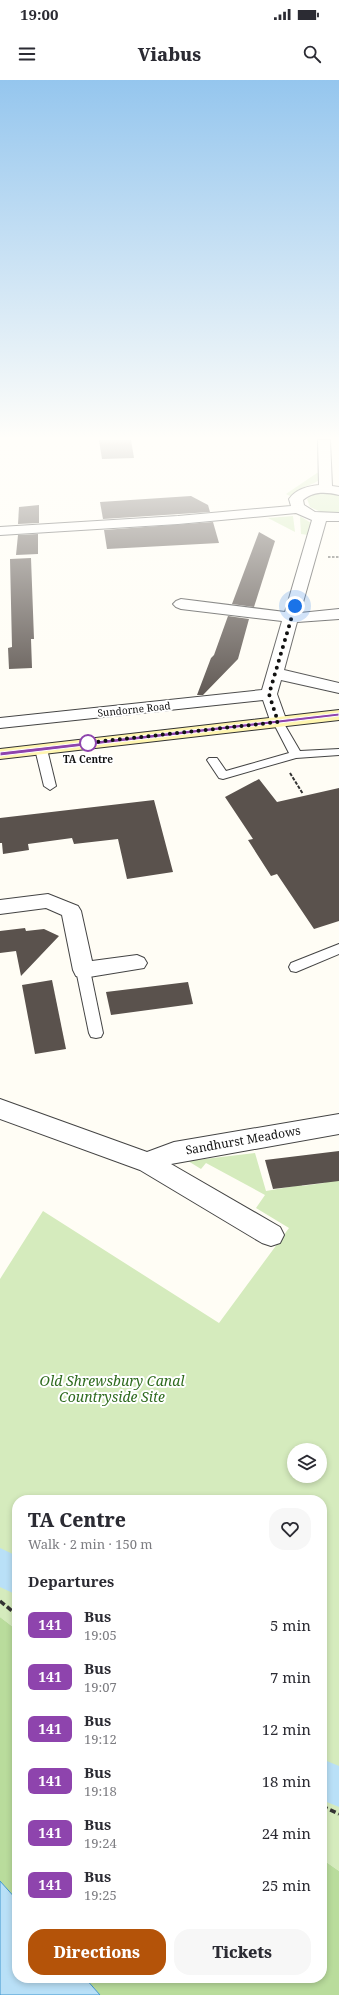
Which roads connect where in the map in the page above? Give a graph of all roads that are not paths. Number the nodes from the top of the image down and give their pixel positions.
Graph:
1 (26, 529) edge
2 (317, 529) edge
3 (0, 531) edge
4 (181, 604) dead end
5 (339, 614) edge
6 (292, 618) junction
7 (274, 673) junction
8 (339, 688) edge
9 (269, 694) junction
10 (339, 715) edge
11 (278, 722) junction
12 (0, 723) edge
13 (41, 749) junction
14 (339, 752) edge
15 (0, 754) edge
16 (296, 755) junction
17 (213, 760) dead end
18 (50, 786) dead end
19 (0, 907) edge
20 (339, 949) edge
21 (137, 963) dead end
22 (296, 967) dead end
23 (83, 970) junction
24 (96, 1033) dead end
25 (0, 1109) edge
26 (339, 1124) edge
27 (148, 1163) junction
28 (271, 1235) dead end

1 - 3 street
2 - 6 street
4 - 6 street
5 - 6 street
6 - 7 street
7 - 8 street
7 - 9 street
9 - 11 street
9 - 12 street, Sundorne Road
10 - 11 main road
11 - 13 main road
11 - 16 lane
13 - 15 main road
13 - 18 lane
14 - 16 lane
16 - 17 lane
19 - 23 street
20 - 22 lane
21 - 23 street
23 - 24 lane
25 - 27 street
26 - 27 street, Sandhurst Meadows
27 - 28 street

